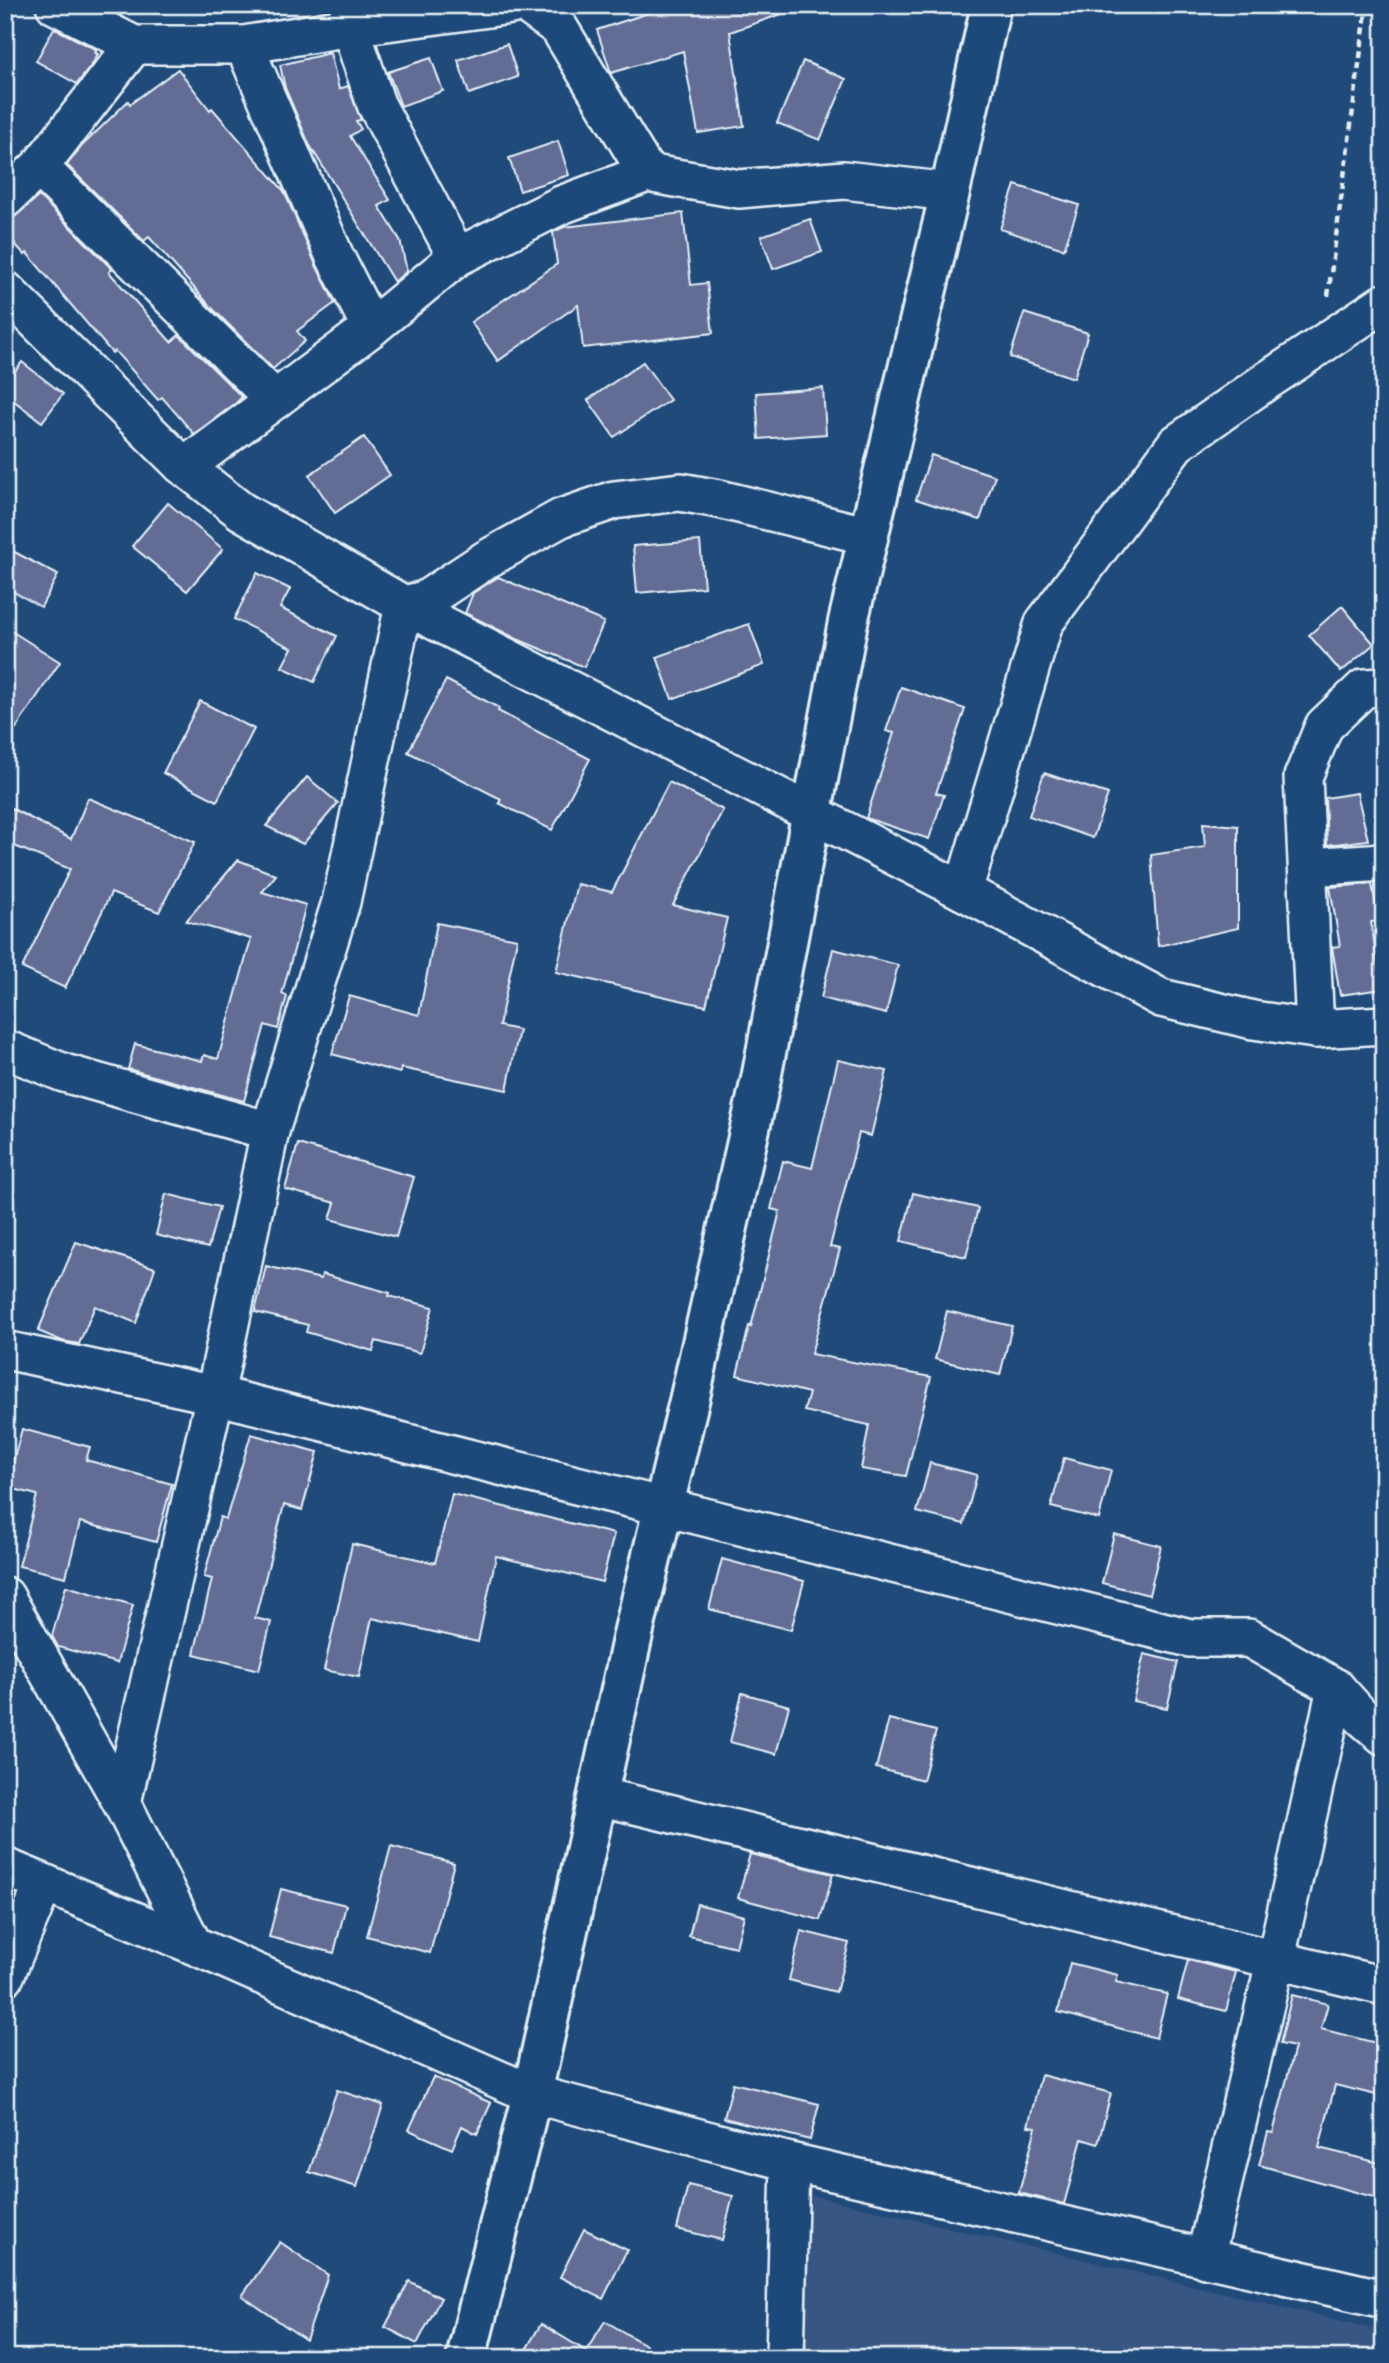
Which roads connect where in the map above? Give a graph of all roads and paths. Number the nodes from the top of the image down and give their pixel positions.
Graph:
1 (55, 5) edge
2 (511, 5) edge
3 (527, 5) edge
4 (991, 5) edge
5 (1367, 5) edge
6 (349, 16) edge
7 (134, 45) junction
8 (244, 45) junction
9 (39, 167) junction
10 (647, 173) junction
11 (950, 191) junction
12 (5, 199) edge
13 (457, 257) junction
14 (5, 290) edge
15 (1384, 303) edge
16 (371, 328) junction
17 (1322, 344) junction
18 (275, 400) junction
19 (182, 465) junction
20 (869, 537) junction
21 (404, 605) junction
22 (1384, 687) edge
23 (812, 816) junction
24 (1384, 862) edge
25 (1308, 867) junction
26 (963, 891) junction
27 (1384, 1025) edge
28 (1315, 1029) junction
29 (5, 1049) edge
30 (270, 1131) junction
31 (5, 1350) edge
32 (215, 1395) junction
33 (664, 1507) junction
34 (5, 1596) edge
35 (1336, 1688) junction
36 (1384, 1736) edge
37 (598, 1796) junction
38 (122, 1803) junction
39 (5, 1867) edge
40 (44, 1883) junction
41 (193, 1945) junction
42 (1276, 1958) junction
43 (5, 1976) edge
44 (1384, 1986) edge
45 (532, 2094) junction
46 (790, 2162) junction
47 (1205, 2259) junction
48 (1384, 2299) edge
49 (466, 2358) edge
50 (785, 2358) edge

1 - 7 street
2 - 6 street
3 - 10 street
4 - 11 street
5 - 17 path
6 - 8 street
6 - 13 street
7 - 8 street
7 - 9 street
8 - 16 street
9 - 12 street
9 - 18 street
10 - 11 street
10 - 13 street
11 - 20 street
13 - 16 street
14 - 19 street
15 - 17 street
16 - 18 street
17 - 26 street
18 - 19 street
19 - 21 street
20 - 21 street
20 - 23 street
21 - 23 street
21 - 30 street
22 - 25 street
23 - 26 street
23 - 33 street
24 - 25 street
25 - 28 street
26 - 28 street
27 - 28 street
29 - 30 street
30 - 32 street
31 - 32 street
32 - 33 street
32 - 38 street
33 - 35 street
33 - 37 street
34 - 38 street
35 - 36 street
35 - 42 street
37 - 42 street
37 - 45 street
38 - 41 street
39 - 40 street
40 - 41 street
40 - 43 street
41 - 45 street
42 - 44 street
42 - 47 street
45 - 46 street
45 - 49 street
46 - 47 street
46 - 50 street
47 - 48 street

